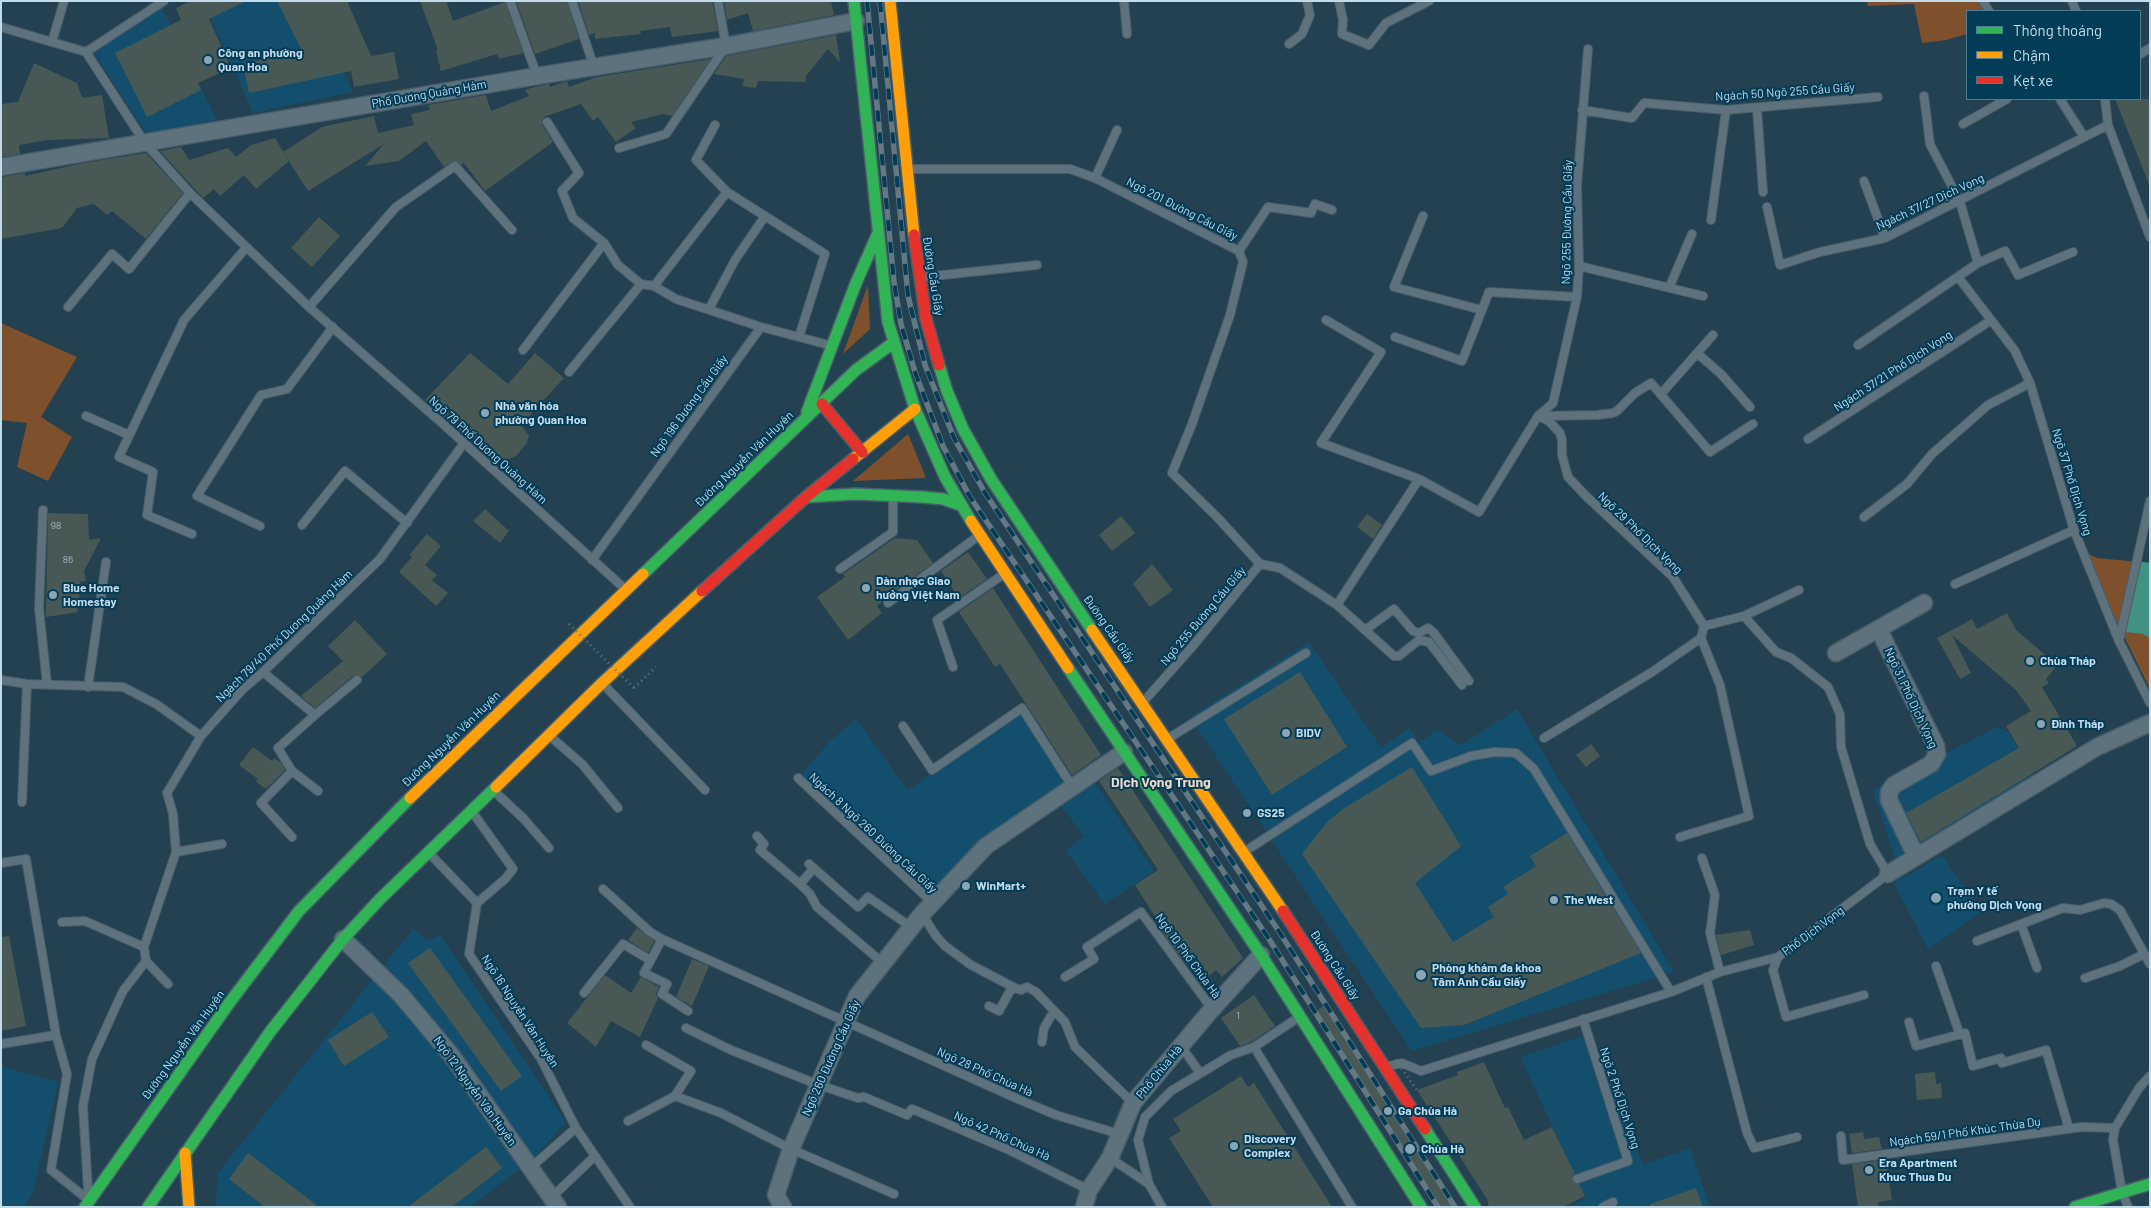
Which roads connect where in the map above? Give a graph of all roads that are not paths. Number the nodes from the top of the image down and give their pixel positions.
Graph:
1 (64, 1) edge
2 (164, 1) edge
3 (510, 1) edge
4 (572, 1) edge
5 (718, 1) edge
6 (854, 1) edge
7 (890, 1) edge
8 (1124, 1) edge
9 (1307, 1) edge
10 (1338, 1) edge
11 (1429, 1) edge
12 (856, 21) junction
13 (1, 27) edge
14 (1127, 34) dead end
15 (52, 42) junction
16 (1289, 44) dead end
17 (726, 46) junction
18 (1588, 49) dead end
19 (86, 52) junction
20 (594, 68) junction
21 (537, 76) junction
22 (1924, 96) dead end
23 (1878, 97) dead end
24 (2005, 100) edge
25 (2061, 100) edge
26 (2105, 100) edge
27 (1757, 108) junction
28 (1582, 110) junction
29 (1726, 110) junction
30 (547, 122) dead end
31 (1963, 124) dead end
32 (2108, 124) junction
33 (715, 125) dead end
34 (1117, 130) dead end
35 (2084, 137) junction
36 (145, 143) junction
37 (619, 148) dead end
38 (1, 167) edge
39 (906, 170) junction
40 (1096, 178) junction
41 (1864, 181) dead end
42 (727, 192) junction
43 (1764, 192) dead end
44 (190, 193) junction
45 (1960, 202) junction
46 (1767, 206) dead end
47 (1332, 210) dead end
48 (765, 216) junction
49 (1423, 216) dead end
50 (1711, 220) dead end
51 (512, 230) dead end
52 (879, 231) junction
53 (1692, 234) dead end
54 (2150, 237) edge
55 (1886, 238) junction
56 (604, 243) junction
57 (246, 248) junction
58 (1240, 251) junction
59 (2073, 252) dead end
60 (1978, 263) junction
61 (1037, 265) dead end
62 (1579, 266) junction
63 (919, 277) junction
64 (1958, 278) junction
65 (641, 284) junction
66 (654, 286) junction
67 (1669, 288) junction
68 (1703, 296) dead end
69 (1577, 297) junction
70 (68, 307) dead end
71 (309, 307) junction
72 (709, 309) junction
73 (1482, 310) junction
74 (1326, 320) dead end
75 (1990, 321) junction
76 (333, 327) junction
77 (761, 327) junction
78 (1713, 336) dead end
79 (799, 337) junction
80 (1395, 337) dead end
81 (893, 343) junction
82 (1858, 345) dead end
83 (834, 347) junction
84 (523, 350) dead end
85 (1698, 354) junction
86 (569, 372) dead end
87 (2030, 383) junction
88 (1660, 394) junction
89 (822, 404) junction
90 (1750, 407) dead end
91 (915, 409) junction
92 (86, 416) dead end
93 (1538, 416) junction
94 (804, 422) junction
95 (1754, 424) dead end
96 (129, 435) junction
97 (1808, 439) dead end
98 (464, 443) junction
99 (862, 452) junction
100 (1419, 479) junction
101 (893, 496) junction
102 (806, 497) junction
103 (2150, 501) edge
104 (960, 505) junction
105 (43, 510) dead end
106 (1864, 517) dead end
107 (406, 523) junction
108 (302, 524) dead end
109 (260, 526) dead end
110 (2074, 530) junction
111 (192, 534) dead end
112 (981, 535) junction
113 (592, 560) junction
114 (106, 562) dead end
115 (1260, 564) junction
116 (840, 569) dead end
117 (1004, 573) junction
118 (1955, 584) dead end
119 (626, 590) junction
120 (1799, 590) dead end
121 (888, 603) dead end
122 (1924, 603) dead end
123 (1337, 605) junction
124 (1744, 616) junction
125 (1704, 626) junction
126 (1366, 630) junction
127 (1879, 630) junction
128 (1701, 638) junction
129 (2119, 641) junction
130 (1306, 653) dead end
131 (1836, 653) dead end
132 (953, 667) dead end
133 (264, 672) junction
134 (1, 680) edge
135 (357, 680) dead end
136 (602, 683) junction
137 (27, 684) junction
138 (47, 684) junction
139 (88, 687) junction
140 (1142, 702) junction
141 (2150, 704) edge
142 (315, 715) junction
143 (2150, 722) edge
144 (903, 726) dead end
145 (549, 734) junction
146 (201, 736) junction
147 (1544, 738) dead end
148 (1167, 739) junction
149 (1124, 752) junction
150 (292, 772) junction
151 (798, 778) dead end
152 (1072, 786) junction
153 (492, 789) junction
154 (705, 790) dead end
155 (318, 791) dead end
156 (22, 802) dead end
157 (618, 808) dead end
158 (471, 810) junction
159 (757, 836) dead end
160 (292, 837) dead end
161 (1680, 837) dead end
162 (222, 844) dead end
163 (549, 848) dead end
164 (176, 852) junction
165 (428, 852) junction
166 (1243, 853) junction
167 (1916, 856) junction
168 (1702, 858) dead end
169 (1, 863) edge
170 (1888, 874) junction
171 (800, 884) junction
172 (603, 889) dead end
173 (477, 902) junction
174 (927, 908) junction
175 (62, 922) dead end
176 (2021, 924) junction
177 (911, 927) junction
178 (343, 939) junction
179 (662, 939) junction
180 (1976, 941) dead end
181 (144, 947) junction
182 (2144, 954) junction
183 (1261, 955) junction
184 (1778, 957) junction
185 (650, 960) junction
186 (146, 961) junction
187 (883, 963) junction
188 (2150, 964) edge
189 (1936, 966) dead end
190 (2037, 968) dead end
191 (1720, 972) junction
192 (1064, 977) dead end
193 (1706, 977) junction
194 (2085, 978) dead end
195 (168, 984) dead end
196 (1015, 988) junction
197 (1671, 992) junction
198 (584, 993) dead end
199 (1864, 995) dead end
200 (989, 1006) dead end
201 (1212, 1009) junction
202 (1054, 1011) junction
203 (688, 1012) dead end
204 (1300, 1016) junction
205 (1583, 1019) junction
206 (1909, 1022) dead end
207 (845, 1023) junction
208 (686, 1028) dead end
209 (56, 1035) junction
210 (1960, 1035) junction
211 (1042, 1042) dead end
212 (1, 1044) edge
213 (1181, 1045) junction
214 (646, 1046) dead end
215 (1254, 1047) junction
216 (1384, 1067) junction
217 (1200, 1073) junction
218 (2150, 1076) edge
219 (819, 1085) junction
220 (675, 1096) junction
221 (1133, 1103) junction
222 (628, 1121) dead end
223 (576, 1128) junction
224 (2115, 1128) junction
225 (2069, 1129) junction
226 (1119, 1134) junction
227 (1841, 1136) dead end
228 (1797, 1137) dead end
229 (791, 1149) junction
230 (185, 1153) junction
231 (595, 1156) junction
232 (1110, 1158) junction
233 (530, 1168) junction
234 (1577, 1179) dead end
235 (1149, 1184) junction
236 (2150, 1184) edge
237 (1089, 1190) junction
238 (2122, 1192) junction
239 (894, 1194) dead end
240 (555, 1202) edge
241 (1613, 1202) dead end
242 (90, 1205) edge
243 (148, 1207) edge
244 (189, 1207) edge
245 (630, 1207) edge
246 (783, 1207) edge
247 (1084, 1207) edge
248 (1162, 1207) edge
249 (1352, 1207) edge
250 (1421, 1207) edge
251 (1475, 1207) edge
252 (1603, 1207) edge
253 (2075, 1207) edge
254 (2128, 1207) edge

1 - 15 lane
2 - 19 lane
3 - 21 lane
4 - 20 lane
5 - 17 lane
6 - 12 main road
7 - 39 main road, Đường Cầu Giấy
8 - 14 lane
9 - 16 lane
10 - 11 lane
12 - 17 street, Phố Dương Quảng Hàm
12 - 52 main road
13 - 15 lane
15 - 19 lane
17 - 20 street, Phố Dương Quảng Hàm
17 - 37 lane
18 - 28 lane, Ngõ 255 Đường Cầu Giấy
19 - 36 lane, Ngõ 79 Phố Dương Quảng Hàm
20 - 21 street, Phố Dương Quảng Hàm
21 - 36 street, Phố Dương Quảng Hàm
22 - 45 lane
23 - 27 lane, Ngách 50 Ngõ 255 Cầu Giấy
24 - 31 lane
25 - 35 lane
26 - 32 lane
27 - 29 lane, Ngách 50 Ngõ 255 Cầu Giấy
27 - 43 lane
28 - 29 lane, Ngách 50 Ngõ 255 Cầu Giấy
28 - 62 lane, Ngõ 255 Đường Cầu Giấy
29 - 50 lane
30 - 56 lane
32 - 35 lane, Ngách 37/27 Dịch Vọng
32 - 54 lane
33 - 42 lane
34 - 40 lane
35 - 45 lane, Ngách 37/27 Dịch Vọng
36 - 38 street, Phố Dương Quảng Hàm
36 - 44 lane, Ngõ 79 Phố Dương Quảng Hàm
39 - 40 lane, Ngõ 201 Đường Cầu Giấy
39 - 63 main road, Đường Cầu Giấy
40 - 58 lane, Ngõ 201 Đường Cầu Giấy
41 - 55 lane
42 - 48 lane
42 - 66 lane
44 - 57 lane, Ngõ 79 Phố Dương Quảng Hàm
44 - 70 lane
45 - 55 lane, Ngách 37/27 Dịch Vọng
45 - 60 lane
46 - 55 lane, Ngách 37/27 Dịch Vọng
47 - 58 lane
48 - 72 lane
48 - 79 lane
49 - 73 lane
51 - 71 lane
52 - 81 main road
52 - 83 main road
53 - 67 lane
56 - 65 lane
56 - 84 lane
57 - 71 lane, Ngõ 79 Phố Dương Quảng Hàm
57 - 96 lane
58 - 115 lane, Ngõ 201 Đường Cầu Giấy
59 - 60 lane
60 - 64 lane
61 - 63 lane
62 - 67 lane
62 - 69 lane, Ngõ 255 Đường Cầu Giấy
63 - 140 main road, Đường Cầu Giấy
64 - 75 lane, Ngõ 37 Phố Dịch Vọng
64 - 82 lane
65 - 66 lane
65 - 86 lane
66 - 72 lane
67 - 68 lane
69 - 73 lane
69 - 93 lane, Ngõ 255 Đường Cầu Giấy
71 - 76 lane, Ngõ 79 Phố Dương Quảng Hàm
72 - 77 lane
73 - 80 lane
74 - 100 lane
75 - 87 lane, Ngõ 37 Phố Dịch Vọng
75 - 97 lane, Ngách 37/21 Phố Dịch Vọng
76 - 98 lane, Ngõ 79 Phố Dương Quảng Hàm
76 - 109 lane
77 - 79 lane
77 - 113 lane, Ngõ 196 Đường Cầu Giấy
78 - 85 lane
79 - 83 lane
81 - 89 main road, Đường Nguyễn Văn Huyên
81 - 91 main road
83 - 94 main road
85 - 88 lane
85 - 90 lane
87 - 106 lane
87 - 110 lane, Ngõ 37 Phố Dịch Vọng
88 - 93 lane
88 - 95 lane
89 - 94 main road, Đường Nguyễn Văn Huyên
89 - 99 main road
91 - 99 main road
91 - 104 main road
92 - 96 lane
93 - 100 lane, Ngõ 255 Đường Cầu Giấy
93 - 125 lane, Ngõ 29 Phố Dịch Vọng
94 - 119 main road, Đường Nguyễn Văn Huyên
96 - 111 lane
98 - 107 lane, Ngách 79/40 Phố Dương Quảng Hàm
98 - 113 lane, Ngõ 79 Phố Dương Quảng Hàm
99 - 102 main road
100 - 123 lane
101 - 102 main road
101 - 104 main road
101 - 116 lane
102 - 136 main road
103 - 129 lane
104 - 112 main road
105 - 138 lane
107 - 108 lane
107 - 133 lane, Ngách 79/40 Phố Dương Quảng Hàm
110 - 118 lane
110 - 129 lane, Ngõ 37 Phố Dịch Vọng
112 - 117 main road
112 - 121 lane
113 - 119 lane, Ngõ 79 Phố Dương Quảng Hàm
114 - 139 lane
115 - 123 lane, Ngõ 255 Đường Cầu Giấy
115 - 140 lane, Ngõ 255 Đường Cầu Giấy
117 - 132 lane
117 - 149 main road
119 - 242 main road, Đường Nguyễn Văn Huyên
120 - 124 lane
122 - 127 street
123 - 126 lane, Ngõ 255 Đường Cầu Giấy
124 - 125 lane
124 - 170 lane
125 - 128 lane
126 - 126 lane, Ngõ 255 Đường Cầu Giấy
127 - 131 street
127 - 167 street, Ngõ 31 Phố Dịch Vọng
128 - 147 lane
128 - 161 lane
129 - 141 lane, Ngõ 37 Phố Dịch Vọng
130 - 148 lane
133 - 142 lane
133 - 146 lane, Ngách 79/40 Phố Dương Quảng Hàm
134 - 137 lane
135 - 142 lane
136 - 145 main road
136 - 154 lane
137 - 138 lane
137 - 156 lane
138 - 139 lane
139 - 146 lane
140 - 148 main road, Đường Cầu Giấy
142 - 150 lane
143 - 167 street, Phố Dịch Vọng
144 - 152 lane
145 - 153 main road
145 - 157 lane
146 - 164 lane, Ngách 79/40 Phố Dương Quảng Hàm
148 - 166 main road, Đường Cầu Giấy
149 - 152 street, Ngõ 260 Đường Cầu Giấy
149 - 183 main road
150 - 155 lane
150 - 160 lane
151 - 174 lane, Ngách 8 Ngõ 260 Đường Cầu Giấy
152 - 174 street, Ngõ 260 Đường Cầu Giấy
153 - 158 main road
153 - 163 lane
158 - 165 main road
158 - 173 lane
159 - 171 lane
162 - 164 lane
164 - 181 lane, Ngách 79/40 Phố Dương Quảng Hàm
165 - 173 lane
165 - 178 main road
166 - 197 lane
166 - 216 main road, Đường Cầu Giấy
167 - 170 street, Phố Dịch Vọng
168 - 191 lane
169 - 209 lane
170 - 184 lane, Phố Dịch Vọng
171 - 177 lane
171 - 187 lane
172 - 179 lane, Ngõ 28 Phố Chùa Hà
173 - 223 lane, Ngõ 16 Nguyễn Văn Huyên
174 - 177 street, Ngõ 260 Đường Cầu Giấy
174 - 196 lane, Ngách 8 Ngõ 260 Đường Cầu Giấy
175 - 181 lane
176 - 180 lane
176 - 182 lane
176 - 190 lane
177 - 187 street, Ngõ 260 Đường Cầu Giấy
178 - 230 main road
178 - 233 street, Ngõ 12 Nguyễn Văn Huyên
179 - 185 lane
179 - 207 lane, Ngõ 28 Phố Chùa Hà
181 - 186 lane, Ngách 79/40 Phố Dương Quảng Hàm
182 - 188 lane
182 - 194 lane
183 - 201 street, Phố Chùa Hà
183 - 204 main road
184 - 191 lane, Phố Dịch Vọng
184 - 199 lane
185 - 198 lane
185 - 203 lane
186 - 195 lane
186 - 242 lane
187 - 207 street, Ngõ 260 Đường Cầu Giấy
189 - 210 lane
191 - 193 lane, Phố Dịch Vọng
192 - 201 lane, Ngõ 10 Phố Chùa Hà
193 - 197 lane, Phố Dịch Vọng
193 - 228 lane
196 - 200 lane
196 - 202 lane, Ngách 8 Ngõ 260 Đường Cầu Giấy
197 - 205 lane, Phố Dịch Vọng
201 - 213 street, Phố Chùa Hà
202 - 211 lane
202 - 221 lane, Ngách 8 Ngõ 260 Đường Cầu Giấy
204 - 215 lane
204 - 250 main road
205 - 216 lane, Phố Dịch Vọng
205 - 234 lane, Ngõ 2 Phố Dịch Vọng
206 - 210 lane
207 - 219 street, Ngõ 260 Đường Cầu Giấy
207 - 226 lane, Ngõ 28 Phố Chùa Hà
208 - 219 lane
209 - 212 lane
209 - 242 lane
210 - 225 lane
213 - 217 lane
213 - 221 street, Phố Chùa Hà
214 - 220 lane
215 - 217 lane
215 - 249 lane
216 - 251 main road, Đường Cầu Giấy
217 - 235 lane
218 - 224 lane
219 - 229 street, Ngõ 260 Đường Cầu Giấy
219 - 237 lane, Ngõ 42 Phố Chùa Hà
220 - 222 lane
220 - 229 lane
221 - 226 street, Phố Chùa Hà
223 - 231 lane, Ngõ 16 Nguyễn Văn Huyên
223 - 233 lane
224 - 225 lane, Ngách 59/1 Phố Khúc Thừa Dụ
224 - 238 lane
225 - 227 lane, Ngách 59/1 Phố Khúc Thừa Dụ
226 - 232 street, Phố Chùa Hà
229 - 239 lane
229 - 246 street, Ngõ 260 Đường Cầu Giấy
230 - 243 main road
230 - 244 main road
231 - 240 lane
231 - 245 lane, Ngõ 16 Nguyễn Văn Huyên
232 - 235 lane
232 - 237 street, Phố Chùa Hà
233 - 240 street, Ngõ 12 Nguyễn Văn Huyên
235 - 248 lane
236 - 238 main road
237 - 247 street, Phố Chùa Hà
238 - 253 main road
238 - 254 lane
241 - 252 lane

